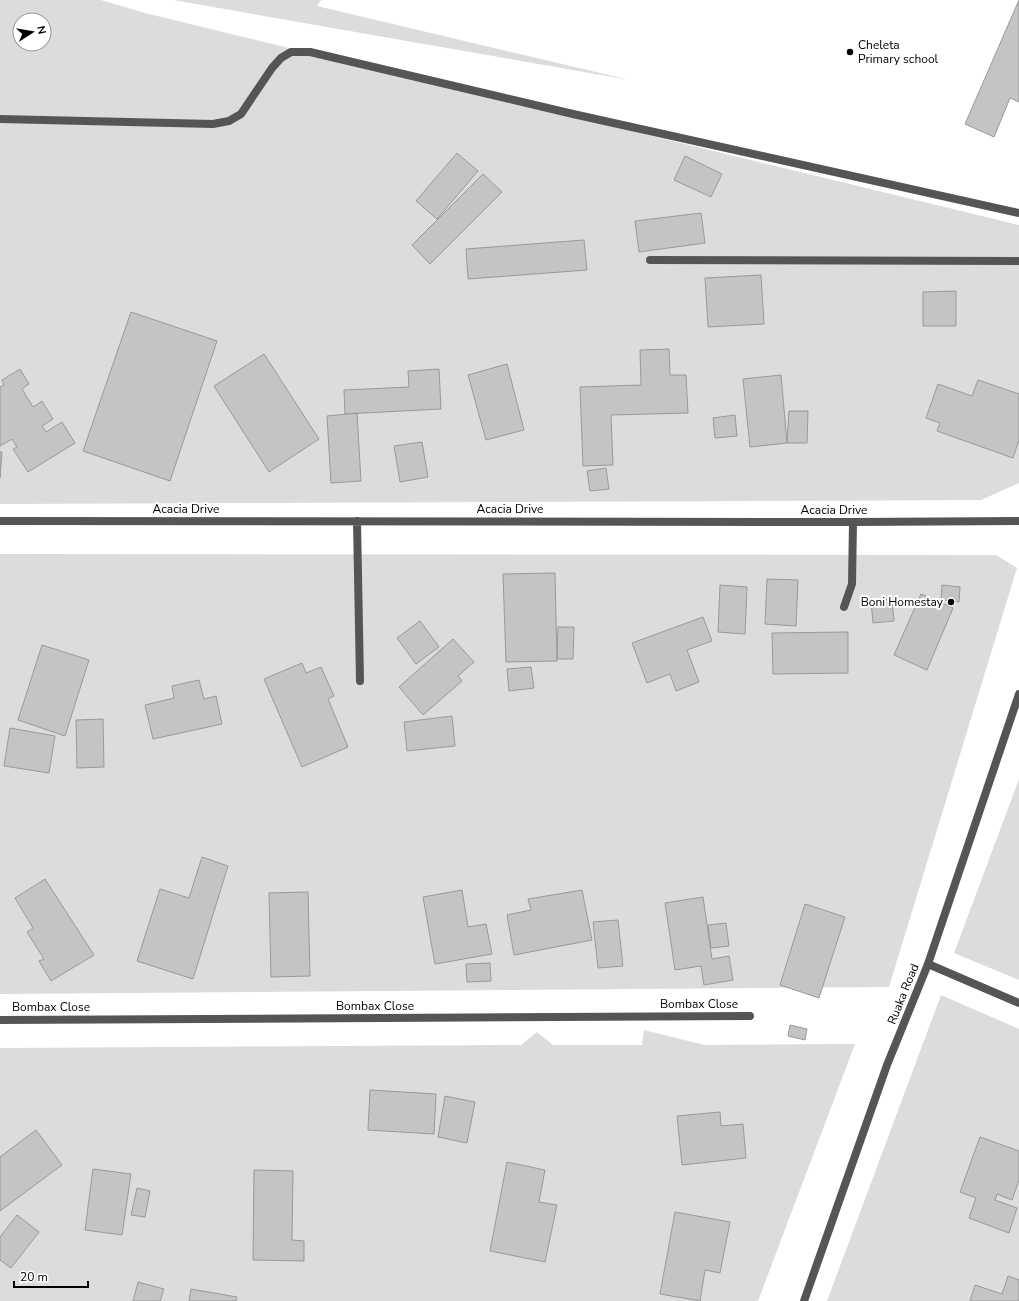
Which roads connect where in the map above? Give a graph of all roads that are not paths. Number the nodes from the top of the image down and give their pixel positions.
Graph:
1 (0, 118) edge
2 (1019, 213) edge
3 (650, 260) dead end
4 (1019, 261) edge
5 (0, 521) edge
6 (356, 521) junction
7 (1019, 521) edge
8 (853, 522) junction
9 (844, 607) dead end
10 (360, 681) dead end
11 (1019, 694) edge
12 (928, 964) junction
13 (1019, 1003) edge
14 (750, 1016) dead end
15 (0, 1020) edge
16 (804, 1301) edge

1 - 2 street
3 - 4 street
5 - 6 street, Acacia Drive
6 - 8 street, Acacia Drive
6 - 10 street
7 - 8 street, Acacia Drive
8 - 9 street
11 - 12 street, Ruaka Road
12 - 13 street
12 - 16 street, Ruaka Road
14 - 15 street, Bombax Close

